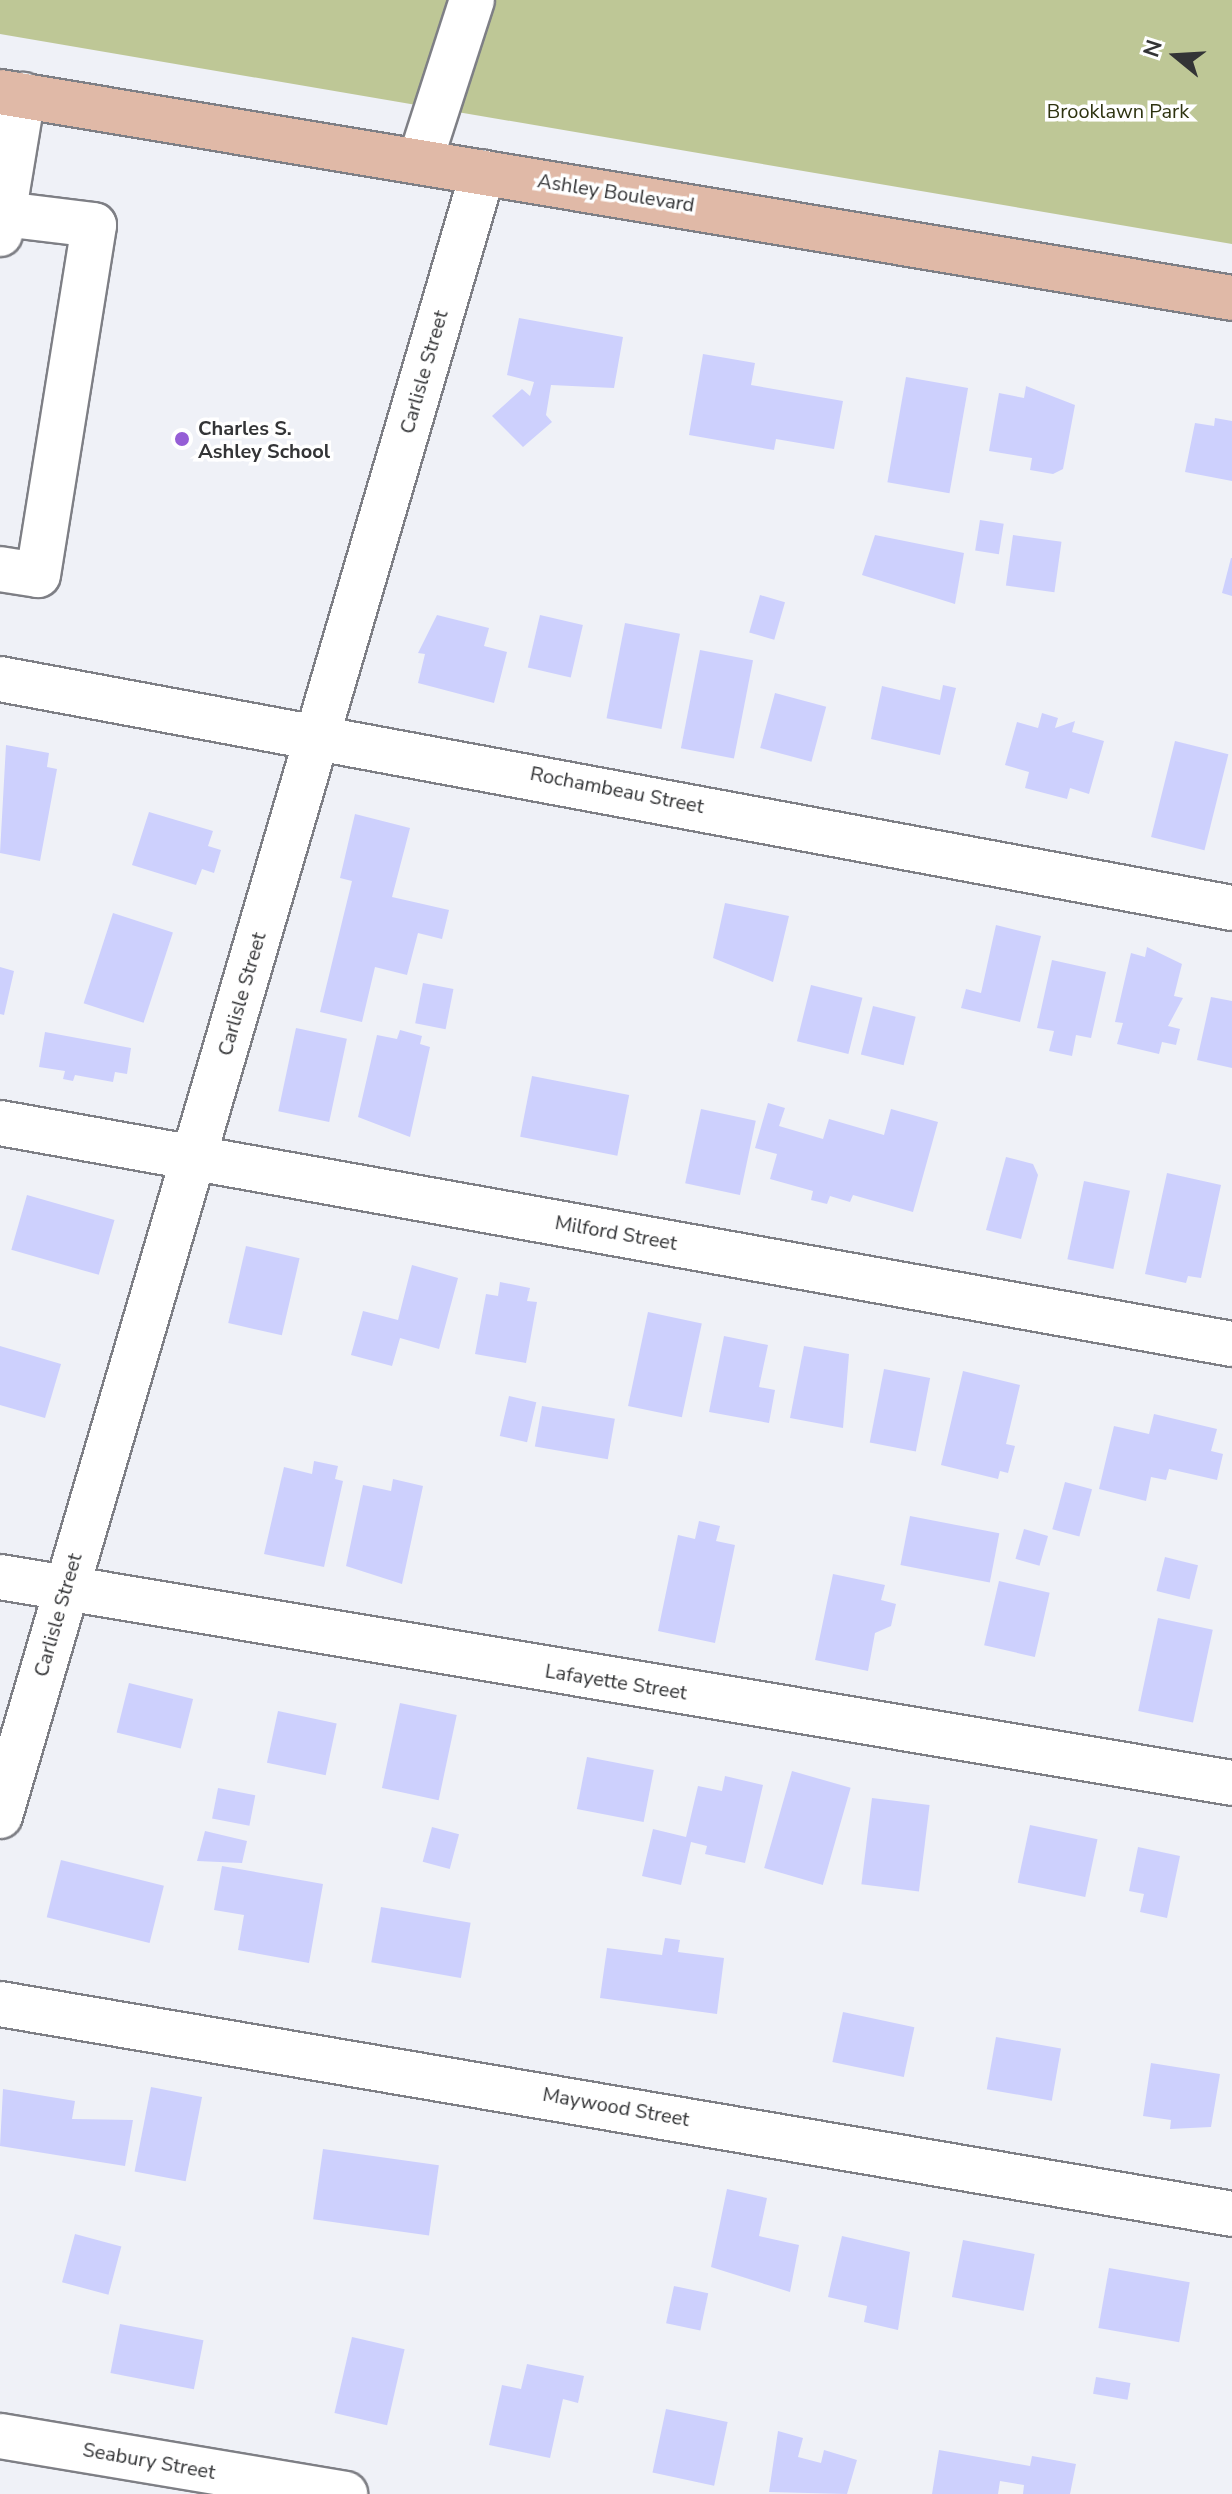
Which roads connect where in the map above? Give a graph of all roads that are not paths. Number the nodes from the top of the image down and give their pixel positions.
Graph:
1 (472, 0) edge
2 (12, 94) edge
3 (420, 161) junction
4 (483, 172) junction
5 (2, 224) edge
6 (1232, 298) edge
7 (0, 569) edge
8 (0, 679) edge
9 (318, 733) junction
10 (1232, 908) edge
11 (0, 1123) edge
12 (194, 1157) junction
13 (1232, 1344) edge
14 (0, 1577) edge
15 (65, 1589) junction
16 (1232, 1783) edge
17 (0, 1816) edge
18 (0, 2004) edge
19 (1232, 2214) edge
20 (0, 2436) edge
21 (345, 2494) edge

1 - 3 street
2 - 3 main road, Ashley Boulevard
2 - 5 street
3 - 4 main road, Ashley Boulevard
4 - 6 main road, Ashley Boulevard
4 - 9 street, Carlisle Street
5 - 7 street
8 - 9 street, Rochambeau Street
9 - 10 street, Rochambeau Street
9 - 12 street, Carlisle Street
11 - 12 street, Milford Street
12 - 13 street, Milford Street
12 - 15 street, Carlisle Street
14 - 15 street, Lafayette Street
15 - 16 street, Lafayette Street
15 - 17 street, Carlisle Street
18 - 19 street, Maywood Street
20 - 21 street, Seabury Street

